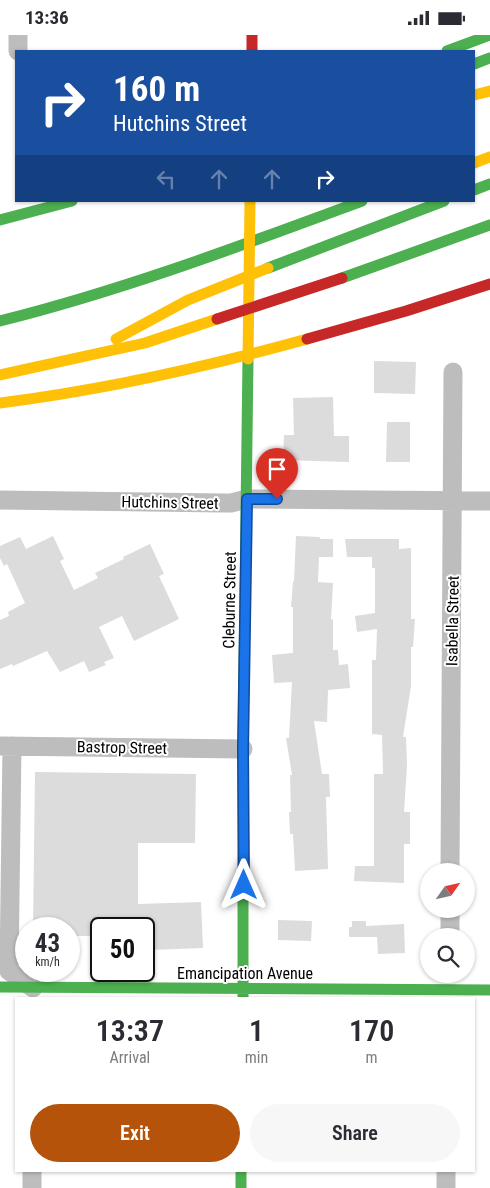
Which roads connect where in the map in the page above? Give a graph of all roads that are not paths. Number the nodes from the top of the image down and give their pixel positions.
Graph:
1 (18, 35) edge
2 (252, 35) edge
3 (490, 35) edge
4 (18, 50) edge
5 (252, 50) edge
6 (450, 50) edge
7 (490, 58) edge
8 (475, 64) edge
9 (490, 91) edge
10 (475, 95) edge
11 (490, 157) edge
12 (475, 163) edge
13 (490, 184) edge
14 (475, 190) edge
15 (68, 202) edge
16 (250, 202) edge
17 (359, 202) edge
18 (441, 202) edge
19 (0, 220) edge
20 (490, 225) edge
21 (490, 284) edge
22 (0, 321) edge
23 (86, 355) junction
24 (453, 372) dead end
25 (0, 375) edge
26 (0, 403) edge
27 (247, 499) junction
28 (0, 500) edge
29 (453, 501) junction
30 (490, 501) edge
31 (6, 746) edge
32 (243, 749) junction
33 (450, 863) edge
34 (0, 987) edge
35 (450, 987) edge
36 (490, 990) edge
37 (34, 993) edge
38 (243, 994) edge
39 (32, 1172) edge
40 (241, 1172) edge
41 (446, 1172) edge
42 (32, 1188) edge
43 (241, 1188) edge
44 (446, 1188) edge

1 - 4 street
2 - 5 main road
3 - 6 main road
7 - 8 main road
9 - 10 main road
11 - 12 main road
13 - 14 main road
15 - 19 main road
16 - 27 main road, Cleburne Street
17 - 22 main road
18 - 23 main road
20 - 23 main road
21 - 26 main road
23 - 25 main road
24 - 29 street, Isabella Street
27 - 28 street, Hutchins Street
27 - 29 street, Hutchins Street
27 - 32 main road, Cleburne Street
29 - 30 street, Hutchins Street
29 - 33 street, Isabella Street
31 - 32 street, Bastrop Street
31 - 37 street
32 - 38 main road, Cleburne Street
34 - 37 main road, Emancipation Avenue
35 - 36 main road, Emancipation Avenue
35 - 38 main road, Emancipation Avenue
37 - 38 main road, Emancipation Avenue
39 - 42 street
40 - 43 main road
41 - 44 street

